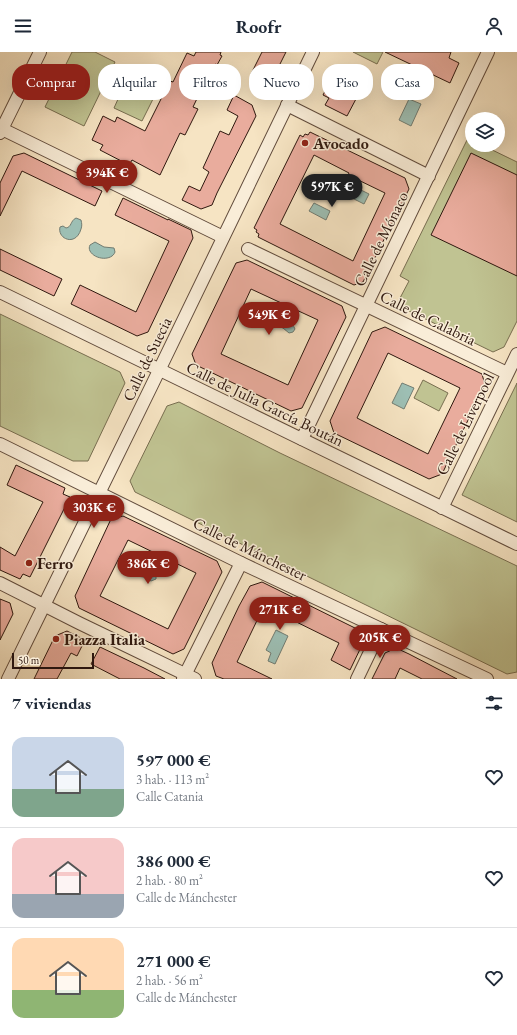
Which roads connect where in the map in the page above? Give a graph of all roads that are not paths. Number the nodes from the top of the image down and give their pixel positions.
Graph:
1 (40, 52) edge
2 (313, 52) edge
3 (488, 52) edge
4 (287, 105) junction
5 (1, 131) edge
6 (429, 176) junction
7 (223, 237) junction
8 (248, 249) dead end
9 (0, 292) edge
10 (366, 306) junction
11 (517, 354) edge
12 (159, 370) junction
13 (507, 374) junction
14 (302, 439) junction
15 (0, 444) edge
16 (99, 493) junction
17 (442, 508) junction
18 (517, 544) edge
19 (241, 562) junction
20 (0, 583) edge
21 (44, 605) junction
22 (381, 630) junction
23 (188, 678) edge
24 (8, 679) edge
25 (357, 679) edge
26 (487, 679) edge

1 - 5 street
2 - 4 street, Calle de Suecia
3 - 6 street, Calle de Mónaco
4 - 6 street
4 - 7 street, Calle de Suecia
5 - 7 street
6 - 10 street, Calle de Mónaco
7 - 12 street, Calle de Suecia
8 - 10 street, Calle de Calabria
9 - 12 street, Calle de Julia García Boután
10 - 13 street, Calle de Calabria
10 - 14 street, Calle de Mónaco
11 - 13 street, Calle de Liverpool
12 - 14 street, Calle de Julia García Boután
12 - 16 street, Calle de Suecia
13 - 17 street, Calle de Liverpool
14 - 17 street, Calle de Julia García Boután
15 - 16 street, Calle de Mánchester
16 - 19 street, Calle de Mánchester
16 - 21 street, Calle de Suecia
17 - 18 street, Calle de Julia García Boután
19 - 22 street, Calle de Mánchester
19 - 23 street
20 - 21 street
21 - 23 street
21 - 24 street, Calle de Suecia
22 - 25 street
22 - 26 street, Calle de Mánchester

